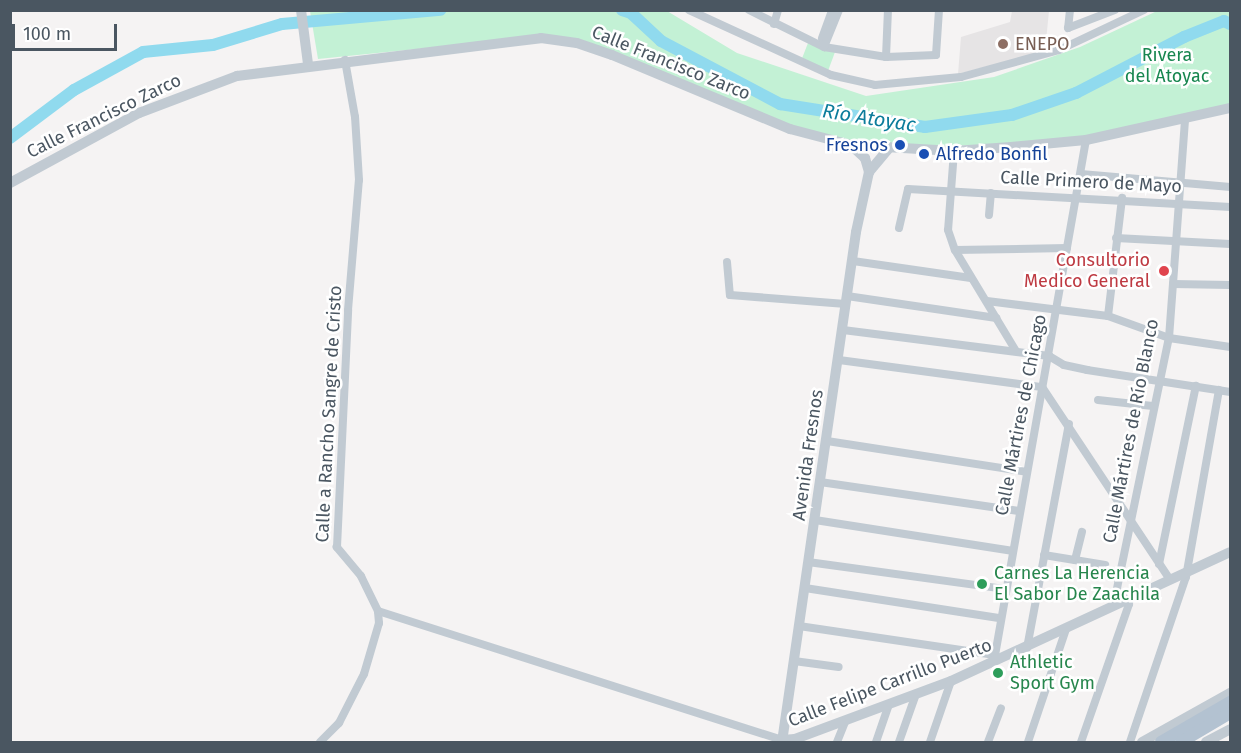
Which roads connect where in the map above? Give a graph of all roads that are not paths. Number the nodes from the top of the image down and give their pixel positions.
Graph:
1 (301, 10) edge
2 (689, 10) edge
3 (749, 10) edge
4 (778, 10) edge
5 (832, 10) edge
6 (839, 10) edge
7 (888, 10) edge
8 (939, 10) edge
9 (1070, 10) edge
10 (1144, 10) edge
11 (1112, 11) edge
12 (774, 24) junction
13 (821, 46) junction
14 (886, 57) junction
15 (345, 60) junction
16 (308, 64) junction
17 (1230, 108) edge
18 (1185, 121) junction
19 (1086, 140) junction
20 (851, 145) junction
21 (888, 149) junction
22 (954, 151) junction
23 (870, 172) junction
24 (1081, 174) junction
25 (1181, 182) junction
26 (10, 183) edge
27 (1230, 186) edge
28 (949, 190) junction
29 (991, 193) junction
30 (1077, 196) junction
31 (1122, 198) junction
32 (1180, 202) junction
33 (1230, 207) edge
34 (989, 215) dead end
35 (899, 228) dead end
36 (1116, 238) junction
37 (1176, 242) junction
38 (1230, 244) edge
39 (1068, 248) junction
40 (955, 250) junction
41 (853, 261) junction
42 (727, 262) dead end
43 (971, 278) junction
44 (1173, 284) junction
45 (1230, 285) edge
46 (846, 300) junction
47 (987, 301) junction
48 (1058, 308) junction
49 (1107, 316) junction
50 (996, 318) junction
51 (843, 330) junction
52 (1169, 338) junction
53 (1230, 347) edge
54 (1016, 351) junction
55 (1048, 356) junction
56 (839, 360) junction
57 (1160, 381) junction
58 (1196, 386) junction
59 (1042, 387) junction
60 (1219, 390) junction
61 (1230, 392) edge
62 (1098, 400) dead end
63 (1153, 406) junction
64 (1069, 424) junction
65 (827, 441) junction
66 (1027, 472) junction
67 (820, 482) junction
68 (1019, 511) junction
69 (815, 520) junction
70 (1131, 522) junction
71 (1082, 532) dead end
72 (1012, 551) junction
73 (1230, 552) edge
74 (1044, 555) junction
75 (1075, 560) junction
76 (808, 562) junction
77 (1159, 564) junction
78 (1105, 565) dead end
79 (1185, 571) junction
80 (1169, 578) junction
81 (805, 588) junction
82 (1004, 589) junction
83 (1122, 601) junction
84 (378, 611) junction
85 (999, 618) junction
86 (799, 626) junction
87 (1066, 628) junction
88 (1027, 649) junction
89 (995, 658) junction
90 (794, 660) junction
91 (839, 667) dead end
92 (951, 681) junction
93 (1230, 693) edge
94 (916, 694) junction
95 (1230, 702) edge
96 (889, 705) junction
97 (1001, 708) dead end
98 (1230, 714) edge
99 (844, 722) junction
100 (1230, 729) edge
101 (782, 741) edge
102 (320, 742) edge
103 (837, 742) edge
104 (876, 742) edge
105 (899, 742) edge
106 (930, 742) edge
107 (988, 742) edge
108 (1028, 742) edge
109 (1081, 742) edge
110 (1130, 742) edge
111 (1142, 742) edge
112 (1161, 742) edge
113 (1181, 742) edge
114 (1206, 742) edge

1 - 16 street
2 - 10 street
3 - 12 street
4 - 12 street
5 - 13 street
6 - 13 street
7 - 14 street
8 - 14 street
9 - 11 street
12 - 13 street
13 - 14 street
15 - 16 street, Calle Francisco Zarco
15 - 20 street, Calle Francisco Zarco
15 - 84 street, Calle a Rancho Sangre de Cristo
16 - 26 street, Calle Francisco Zarco
17 - 18 street, Calle Francisco Zarco
18 - 19 street, Calle Francisco Zarco
18 - 25 street, Calle Mártires de Río Blanco
19 - 22 street, Calle Francisco Zarco
19 - 24 street, Calle Mártires de Chicago
20 - 21 street, Calle Francisco Zarco
20 - 23 street
21 - 22 street, Calle Francisco Zarco
21 - 23 street, Avenida Fresnos
22 - 28 street
23 - 41 street, Avenida Fresnos
24 - 25 street
24 - 30 street, Calle Mártires de Chicago
25 - 27 street
25 - 32 street, Calle Mártires de Río Blanco
28 - 29 street, Calle Primero de Mayo
28 - 35 street, Calle Primero de Mayo
28 - 40 street
29 - 30 street, Calle Primero de Mayo
29 - 34 street
30 - 31 street, Calle Primero de Mayo
30 - 39 street, Calle Mártires de Chicago
31 - 32 street, Calle Primero de Mayo
31 - 36 street
32 - 33 street, Calle Primero de Mayo
32 - 37 street, Calle Mártires de Río Blanco
36 - 37 street
36 - 49 street
37 - 38 street
37 - 44 street, Calle Mártires de Río Blanco
39 - 40 street
39 - 48 street, Calle Mártires de Chicago
40 - 43 street
41 - 43 street
41 - 46 street, Avenida Fresnos
42 - 46 street
43 - 47 street
44 - 45 street
44 - 52 street, Calle Mártires de Río Blanco
46 - 50 street
46 - 51 street, Avenida Fresnos
47 - 48 street
47 - 50 street
48 - 49 street
48 - 55 street, Calle Mártires de Chicago
49 - 52 street
50 - 54 street
51 - 54 street
51 - 56 street, Avenida Fresnos
52 - 53 street
52 - 57 street, Calle Mártires de Río Blanco
54 - 55 street
55 - 57 street
55 - 59 street, Calle Mártires de Chicago
56 - 59 street
56 - 65 street, Avenida Fresnos
57 - 58 street
57 - 63 street, Calle Mártires de Río Blanco
58 - 60 street
58 - 77 street
59 - 64 street
59 - 66 street, Calle Mártires de Chicago
60 - 61 street
60 - 79 street
62 - 63 street
63 - 70 street, Calle Mártires de Río Blanco
64 - 70 street
64 - 74 street
65 - 66 street
65 - 67 street, Avenida Fresnos
66 - 68 street, Calle Mártires de Chicago
67 - 68 street
67 - 69 street, Avenida Fresnos
68 - 72 street, Calle Mártires de Chicago
69 - 72 street
69 - 76 street, Avenida Fresnos
70 - 77 street
70 - 83 street, Calle Mártires de Río Blanco
71 - 75 street
72 - 82 street, Calle Mártires de Chicago
73 - 79 street, Calle Felipe Carrillo Puerto
74 - 75 street
74 - 88 street
75 - 78 street
76 - 81 street, Avenida Fresnos
76 - 82 street
77 - 80 street
79 - 80 street, Calle Felipe Carrillo Puerto
79 - 110 street
80 - 83 street, Calle Felipe Carrillo Puerto
81 - 85 street
81 - 86 street, Avenida Fresnos
82 - 85 street, Calle Mártires de Chicago
83 - 87 street, Calle Felipe Carrillo Puerto
83 - 109 street, Calle Mártires de Río Blanco
84 - 101 street, Calle Felipe Carrillo Puerto
84 - 102 street
85 - 89 street, Calle Mártires de Chicago
86 - 89 street
86 - 90 street, Avenida Fresnos
87 - 88 street, Calle Felipe Carrillo Puerto
87 - 108 street
88 - 89 street, Calle Felipe Carrillo Puerto
89 - 92 street, Calle Felipe Carrillo Puerto
90 - 91 street
90 - 101 street, Avenida Fresnos
92 - 94 street, Calle Felipe Carrillo Puerto
92 - 106 street
93 - 111 street
94 - 96 street, Calle Felipe Carrillo Puerto
94 - 105 street
95 - 112 main road
96 - 99 street, Calle Felipe Carrillo Puerto
96 - 104 street
97 - 107 street
98 - 113 main road
99 - 101 street, Calle Felipe Carrillo Puerto
99 - 103 street
100 - 114 street

